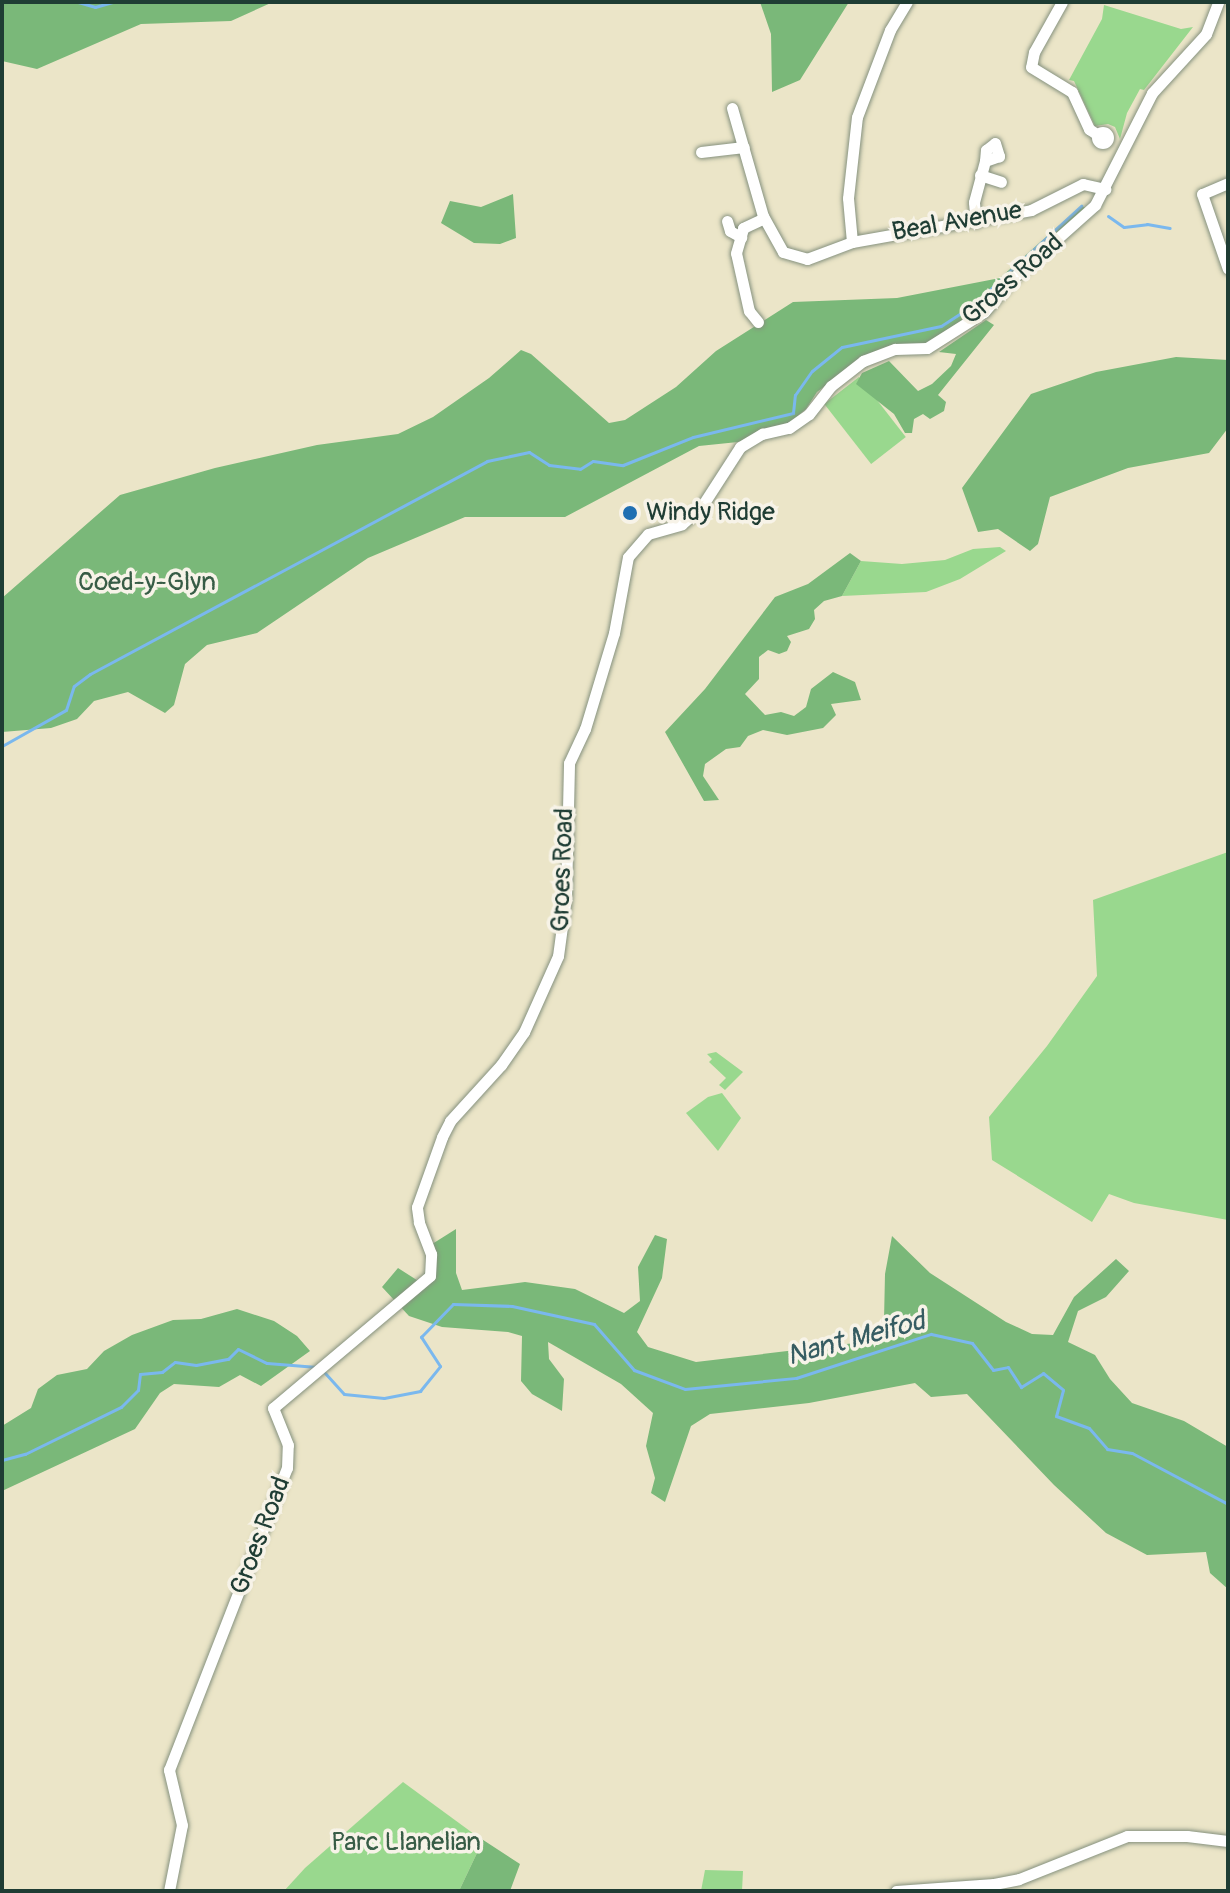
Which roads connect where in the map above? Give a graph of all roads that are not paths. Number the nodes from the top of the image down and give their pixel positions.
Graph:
1 (907, 2) edge
2 (1062, 2) edge
3 (1218, 2) edge
4 (732, 108) dead end
5 (1098, 135) dead end
6 (744, 147) junction
7 (701, 152) dead end
8 (985, 161) dead end
9 (980, 175) junction
10 (1001, 182) dead end
11 (1228, 183) edge
12 (1105, 189) junction
13 (764, 218) junction
14 (727, 221) dead end
15 (976, 222) junction
16 (741, 237) junction
17 (852, 242) junction
18 (1228, 269) edge
19 (758, 322) dead end
20 (1228, 1841) edge
21 (169, 1891) edge
22 (896, 1891) edge

1 - 17 street
2 - 5 street
3 - 12 street, Groes Road
4 - 6 street, Beal Avenue
6 - 7 street
6 - 13 street, Beal Avenue
8 - 9 street
9 - 10 street
9 - 15 street
11 - 18 street
12 - 15 street, Beal Avenue
12 - 21 street, Groes Road
13 - 16 street
13 - 17 street, Beal Avenue
14 - 16 street
15 - 17 street, Beal Avenue
16 - 19 street
20 - 22 street

